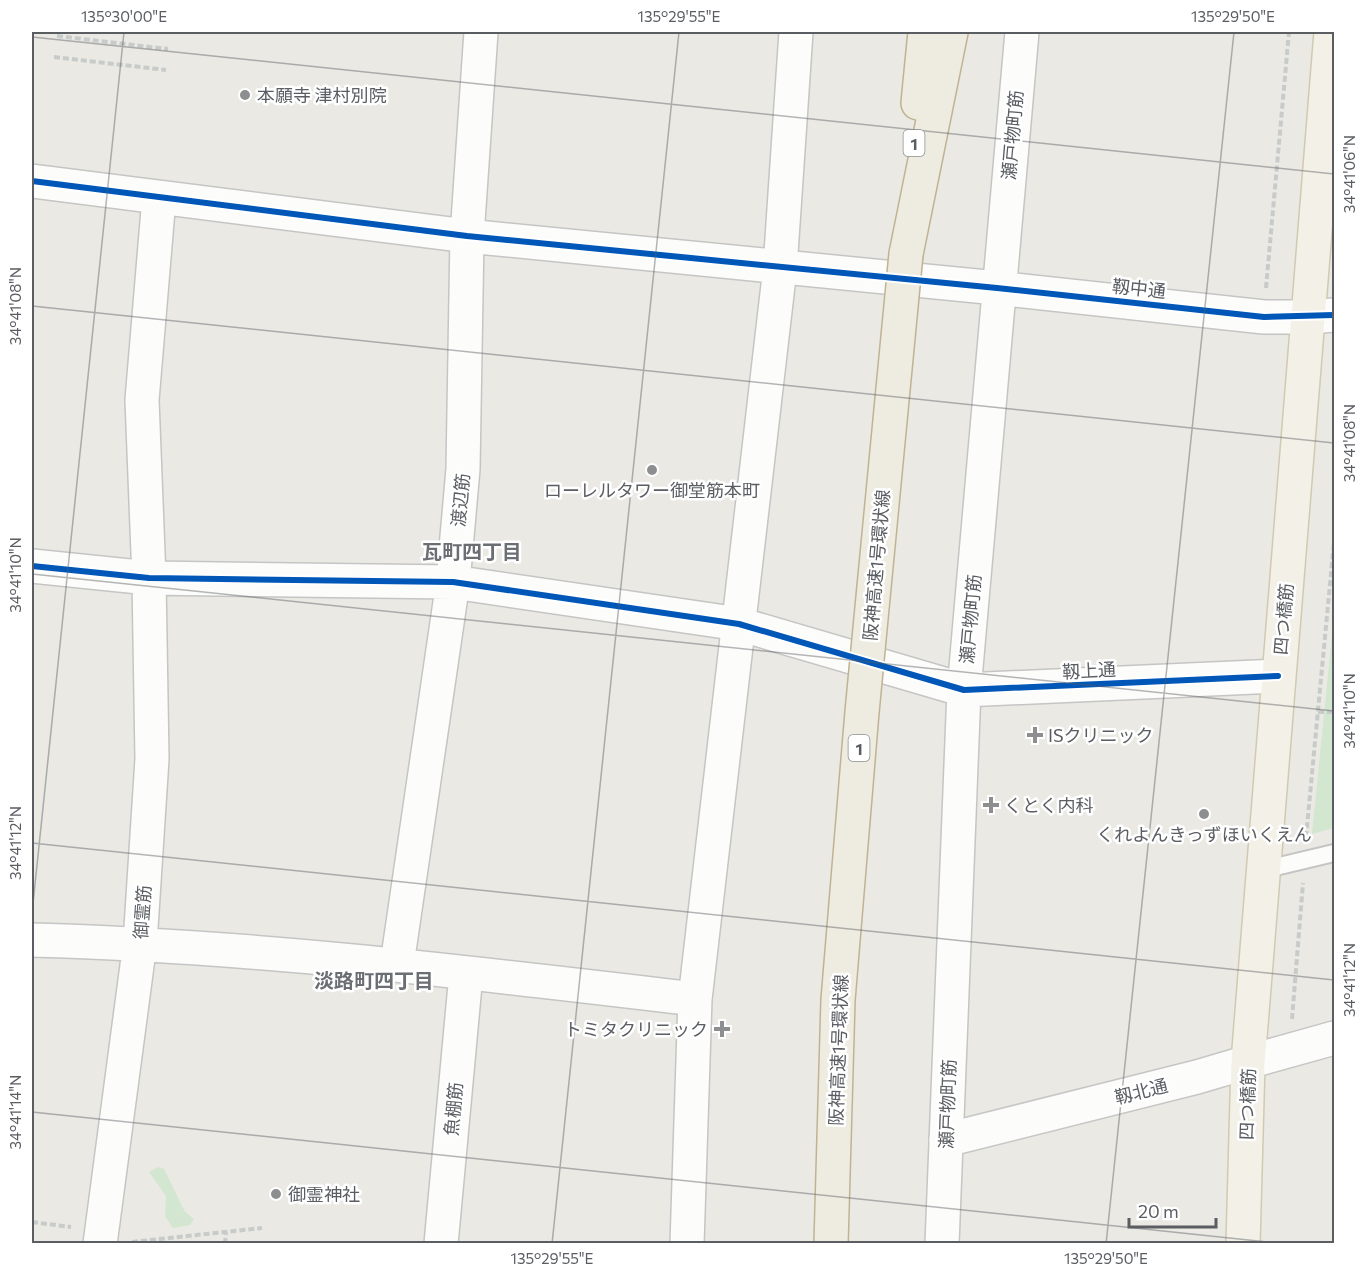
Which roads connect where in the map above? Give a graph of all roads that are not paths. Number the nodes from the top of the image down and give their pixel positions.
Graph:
1 (481, 32) edge
2 (796, 32) edge
3 (908, 32) edge
4 (925, 32) edge
5 (951, 32) edge
6 (1022, 32) edge
7 (1331, 32) edge
8 (911, 178) junction
9 (32, 181) edge
10 (159, 198) junction
11 (466, 236) junction
12 (906, 254) junction
13 (780, 268) junction
14 (997, 288) junction
15 (1321, 316) edge
16 (32, 566) edge
17 (149, 578) junction
18 (453, 582) junction
19 (739, 624) junction
20 (1278, 676) junction
21 (964, 690) junction
22 (1335, 853) edge
23 (1263, 870) junction
24 (32, 940) edge
25 (140, 943) junction
26 (397, 964) junction
27 (466, 974) junction
28 (695, 999) junction
29 (1335, 1038) edge
30 (1248, 1062) junction
31 (946, 1140) junction
32 (110, 1239) edge
33 (441, 1244) edge
34 (687, 1244) edge
35 (831, 1244) edge
36 (942, 1244) edge
37 (1243, 1244) edge

1 - 11 street, 渡辺筋
2 - 13 street
3 - 8 highway, 1
4 - 8 highway, 阪神高速1号環状線 / 1
5 - 12 highway
6 - 14 street, 瀬戸物町筋
7 - 15 main road, 四つ橋筋
8 - 12 highway, 阪神高速1号環状線 / 1
9 - 10 street, 靱中通
10 - 11 street, 靱中通
10 - 17 street, 御霊筋
11 - 13 street, 靱中通
11 - 18 street, 渡辺筋
12 - 35 highway, 阪神高速1号環状線 / 1, bridge
13 - 14 street, 靱中通
13 - 19 street
14 - 15 street, 靱中通
14 - 21 street, 瀬戸物町筋
15 - 20 main road, 四つ橋筋
16 - 17 street, 靱上通
17 - 18 street, 靱上通
17 - 25 street, 御霊筋
18 - 19 street, 靱上通
18 - 26 street, 渡辺筋
19 - 21 street, 靱上通
19 - 28 street
20 - 21 street, 靱上通
20 - 23 main road, 四つ橋筋
21 - 31 street, 瀬戸物町筋
22 - 23 lane
23 - 30 main road, 四つ橋筋
24 - 25 street
25 - 26 street
25 - 32 street, 御霊筋
26 - 27 street
27 - 28 street
27 - 33 street, 魚棚筋
28 - 34 street
29 - 30 street, 靱北通
30 - 31 street, 靱北通
30 - 37 main road, 四つ橋筋
31 - 36 street, 瀬戸物町筋

